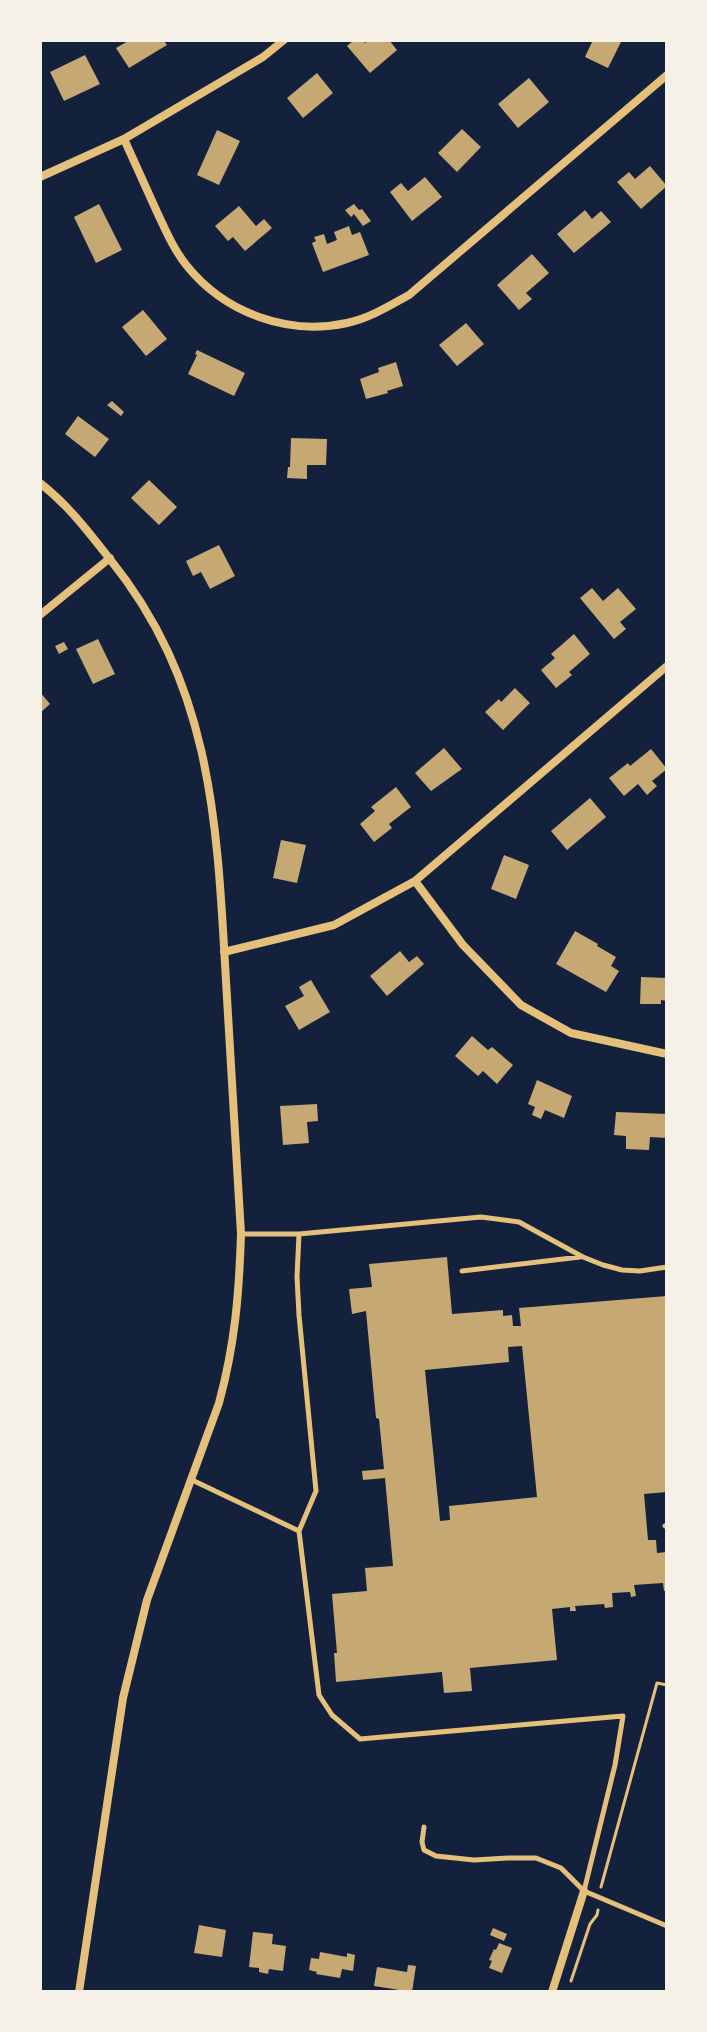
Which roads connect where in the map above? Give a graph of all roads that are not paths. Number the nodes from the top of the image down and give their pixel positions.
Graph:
1 (284, 40) edge
2 (667, 75) edge
3 (124, 139) junction
4 (40, 177) edge
5 (40, 483) edge
6 (110, 558) junction
7 (40, 615) edge
8 (667, 666) edge
9 (415, 881) junction
10 (224, 952) junction
11 (667, 1054) edge
12 (241, 1234) junction
13 (299, 1234) junction
14 (583, 1257) junction
15 (667, 1267) edge
16 (462, 1271) dead end
17 (192, 1480) junction
18 (299, 1531) junction
19 (424, 1827) dead end
20 (584, 1891) junction
21 (667, 1926) edge
22 (79, 1992) edge
23 (552, 1992) edge

1 - 3 street
2 - 3 street
3 - 4 street
5 - 6 street
6 - 7 street
6 - 10 street
8 - 9 street
9 - 10 street
9 - 11 street
10 - 12 street
12 - 13 lane
12 - 17 street
13 - 14 lane
13 - 18 lane
14 - 15 lane
14 - 16 lane
17 - 18 lane
17 - 22 street
18 - 20 lane
19 - 20 lane
20 - 21 lane
20 - 23 street

